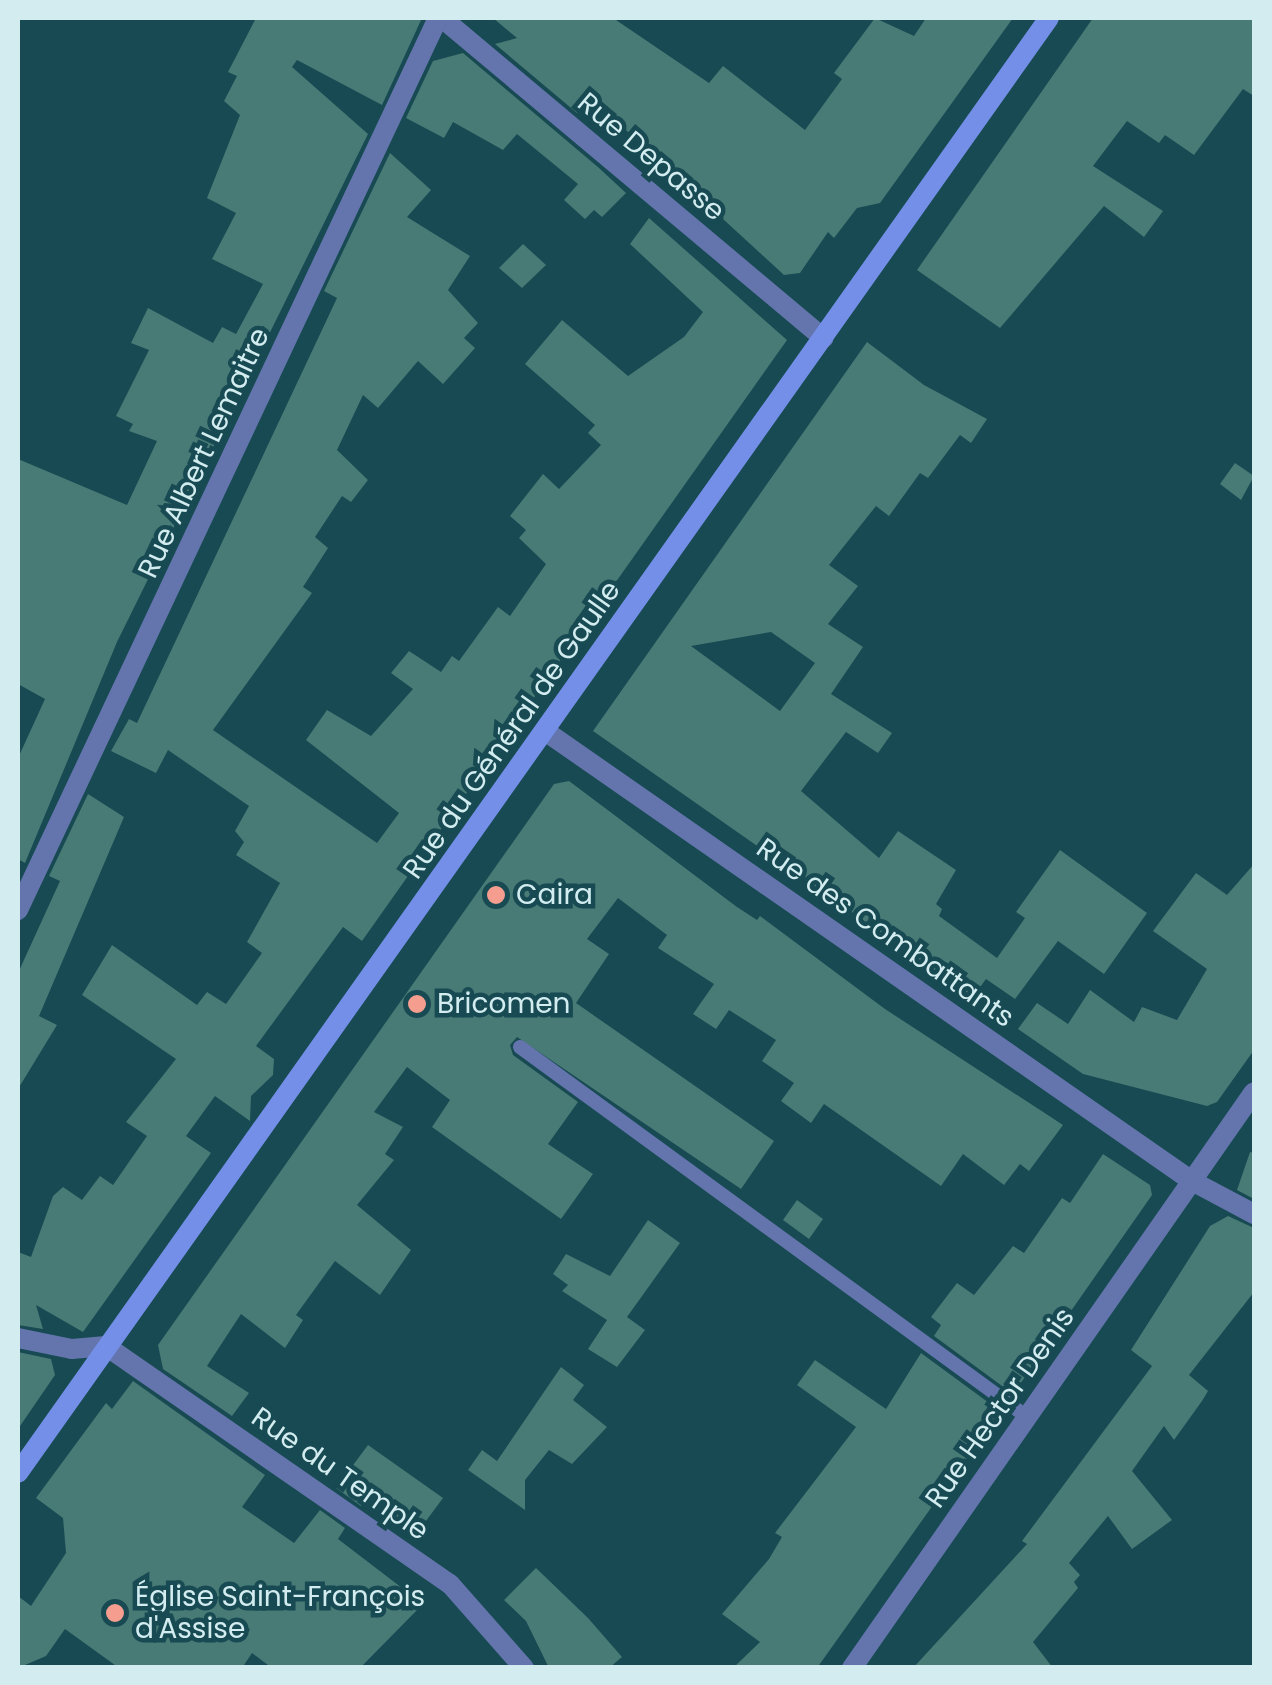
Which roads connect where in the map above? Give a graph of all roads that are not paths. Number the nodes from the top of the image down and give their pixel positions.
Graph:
1 (440, 18) edge
2 (1049, 18) edge
3 (824, 338) junction
4 (545, 731) junction
5 (18, 910) edge
6 (520, 1047) dead end
7 (1254, 1092) edge
8 (1231, 1125) junction
9 (1254, 1131) edge
10 (1192, 1181) junction
11 (1254, 1214) edge
12 (18, 1338) edge
13 (106, 1346) junction
14 (1027, 1417) junction
15 (18, 1473) edge
16 (524, 1668) edge
17 (852, 1668) edge

1 - 3 street, Rue Depasse
1 - 5 street, Rue Albert Lemaitre
2 - 3 main road, Rue du Général de Gaulle
3 - 4 main road, Rue du Général de Gaulle
4 - 10 street, Rue des Combattants
4 - 13 main road, Rue du Général de Gaulle
6 - 14 lane
7 - 8 street, Rue Hector Denis
8 - 9 street
8 - 10 street, Rue Hector Denis
10 - 11 street, Rue des Combattants
10 - 14 street, Rue Hector Denis
12 - 13 street
13 - 15 main road, Rue du Général de Gaulle
13 - 16 street, Rue du Temple
14 - 17 street, Rue Hector Denis

